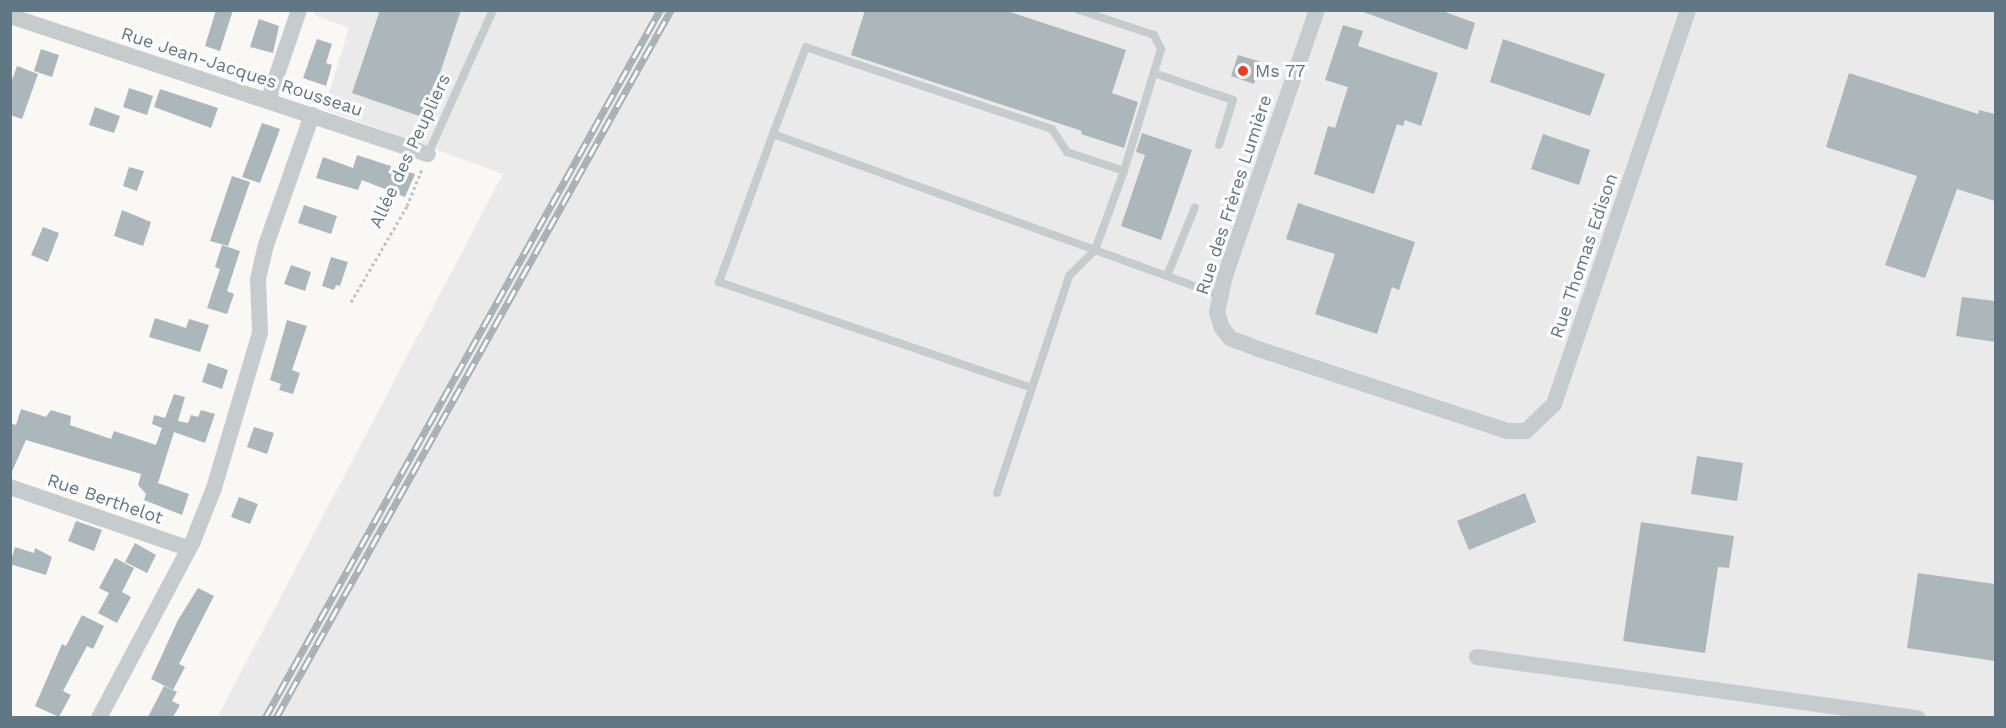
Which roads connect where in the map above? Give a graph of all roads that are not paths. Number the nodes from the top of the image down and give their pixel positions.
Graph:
1 (299, 10) edge
2 (493, 10) edge
3 (1078, 10) edge
4 (1317, 10) edge
5 (1688, 10) edge
6 (10, 15) edge
7 (1154, 73) junction
8 (268, 101) junction
9 (312, 115) junction
10 (773, 134) junction
11 (1219, 145) dead end
12 (428, 154) joint
13 (1124, 171) junction
14 (1195, 207) dead end
15 (1095, 250) junction
16 (1167, 276) junction
17 (1221, 296) junction
18 (1032, 387) junction
19 (1452, 415) joint
20 (10, 488) edge
21 (997, 494) dead end
22 (187, 548) junction
23 (1478, 657) dead end
24 (99, 717) edge
25 (1918, 717) edge

1 - 8 street
2 - 12 lane, Allée des Peupliers
3 - 7 lane
4 - 17 street, Rue des Frères Lumière
5 - 19 street, Rue Thomas Edison
6 - 8 street, Rue Jean-Jacques Rousseau
7 - 11 lane
7 - 13 lane
8 - 9 street, Rue Jean-Jacques Rousseau
9 - 12 street, Rue Jean-Jacques Rousseau
9 - 22 street
10 - 13 lane
10 - 15 lane
10 - 18 lane
13 - 15 lane
14 - 16 lane
15 - 16 lane
15 - 18 lane
16 - 17 lane
17 - 19 street, Rue des Frères Lumière
18 - 21 lane
20 - 22 street, Rue Berthelot
22 - 24 street
23 - 25 street

